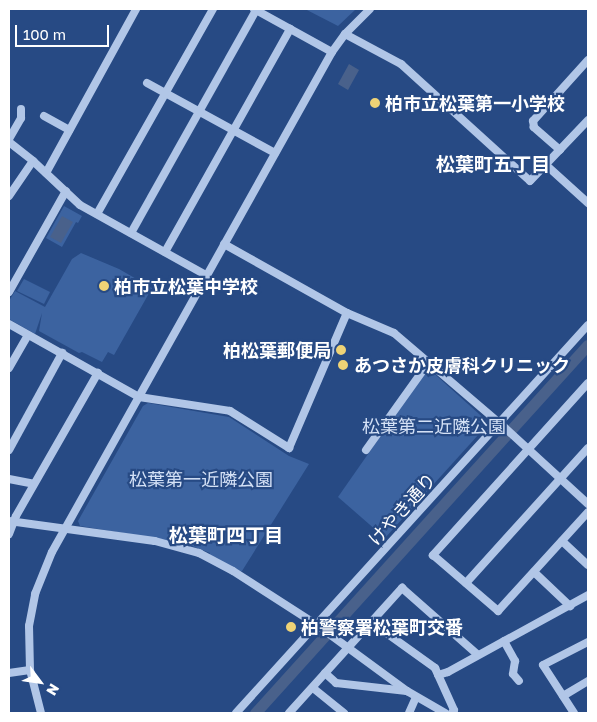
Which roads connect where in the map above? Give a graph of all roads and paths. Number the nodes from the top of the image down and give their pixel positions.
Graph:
1 (213, 9) edge
2 (255, 9) edge
3 (370, 9) edge
4 (134, 10) edge
5 (290, 29) junction
6 (345, 34) junction
7 (332, 52) junction
8 (588, 60) edge
9 (147, 83) dead end
10 (165, 93) junction
11 (21, 109) dead end
12 (199, 112) junction
13 (44, 116) dead end
14 (588, 120) edge
15 (69, 130) junction
16 (233, 130) junction
17 (9, 140) edge
18 (560, 150) junction
19 (275, 153) junction
20 (33, 161) junction
21 (546, 165) junction
22 (46, 173) junction
23 (588, 190) edge
24 (66, 191) junction
25 (9, 196) edge
26 (582, 197) junction
27 (588, 203) edge
28 (97, 214) junction
29 (131, 233) junction
30 (224, 244) junction
31 (165, 252) junction
32 (206, 275) junction
33 (9, 292) edge
34 (347, 313) junction
35 (9, 324) edge
36 (588, 325) edge
37 (28, 335) junction
38 (62, 354) junction
39 (429, 362) junction
40 (9, 368) edge
41 (98, 373) junction
42 (588, 383) edge
43 (139, 396) junction
44 (500, 423) junction
45 (588, 448) edge
46 (528, 449) junction
47 (9, 450) edge
48 (366, 450) dead end
49 (560, 478) junction
50 (9, 479) edge
51 (34, 484) junction
52 (588, 504) edge
53 (588, 512) edge
54 (11, 521) edge
55 (64, 529) junction
56 (9, 534) edge
57 (562, 541) junction
58 (588, 565) edge
59 (534, 572) junction
60 (466, 584) junction
61 (588, 595) edge
62 (570, 606) junction
63 (371, 622) junction
64 (320, 627) junction
65 (504, 641) junction
66 (588, 642) edge
67 (348, 648) junction
68 (478, 656) junction
69 (30, 670) junction
70 (9, 673) edge
71 (325, 673) junction
72 (438, 675) junction
73 (519, 681) dead end
74 (588, 681) edge
75 (313, 688) junction
76 (407, 691) junction
77 (562, 696) junction
78 (416, 697) junction
79 (41, 713) edge
80 (236, 713) edge
81 (289, 713) edge
82 (344, 713) edge
83 (409, 713) edge
84 (445, 713) edge
85 (452, 713) edge
86 (574, 713) edge

1 - 10 street
2 - 5 street
2 - 12 street
3 - 6 street
4 - 15 street
5 - 7 street
5 - 16 street
6 - 7 street
6 - 21 street
7 - 19 street
8 - 18 street
9 - 10 street
10 - 12 street
10 - 28 street
11 - 17 street
12 - 16 street
12 - 29 street
13 - 15 street
14 - 18 street
15 - 22 street
16 - 19 street
16 - 31 street
17 - 20 street
18 - 21 street
19 - 30 street
20 - 22 street
20 - 25 street
21 - 26 street
22 - 24 street
23 - 26 street
24 - 28 street
24 - 33 street
26 - 27 street
28 - 29 street
29 - 31 street
30 - 32 street
30 - 34 street
31 - 32 street
32 - 43 street
34 - 39 street
34 - 43 street
35 - 37 street
36 - 44 street, けやき通り
37 - 38 street
37 - 40 street
38 - 41 street
38 - 47 street
39 - 44 street
39 - 48 street
41 - 43 street
41 - 51 street
42 - 46 street
43 - 55 street
44 - 46 street
44 - 64 street, けやき通り
45 - 49 street
46 - 49 street
46 - 60 street
49 - 52 street
49 - 60 street
50 - 51 street
51 - 54 street
53 - 57 street
54 - 55 street
54 - 56 street
55 - 64 street
55 - 69 street
57 - 58 street
57 - 59 street
59 - 60 street
59 - 62 street
61 - 62 street
62 - 65 street
63 - 67 street
63 - 68 street
63 - 72 street
64 - 67 street
64 - 80 street, けやき通り
65 - 68 street
65 - 73 street
66 - 77 street
67 - 71 street
67 - 76 street
68 - 72 street
69 - 70 street
69 - 79 street
71 - 75 street
71 - 76 street
72 - 85 street
74 - 77 street
75 - 81 street
75 - 82 street
76 - 78 street
77 - 86 street
78 - 83 street
78 - 84 street

